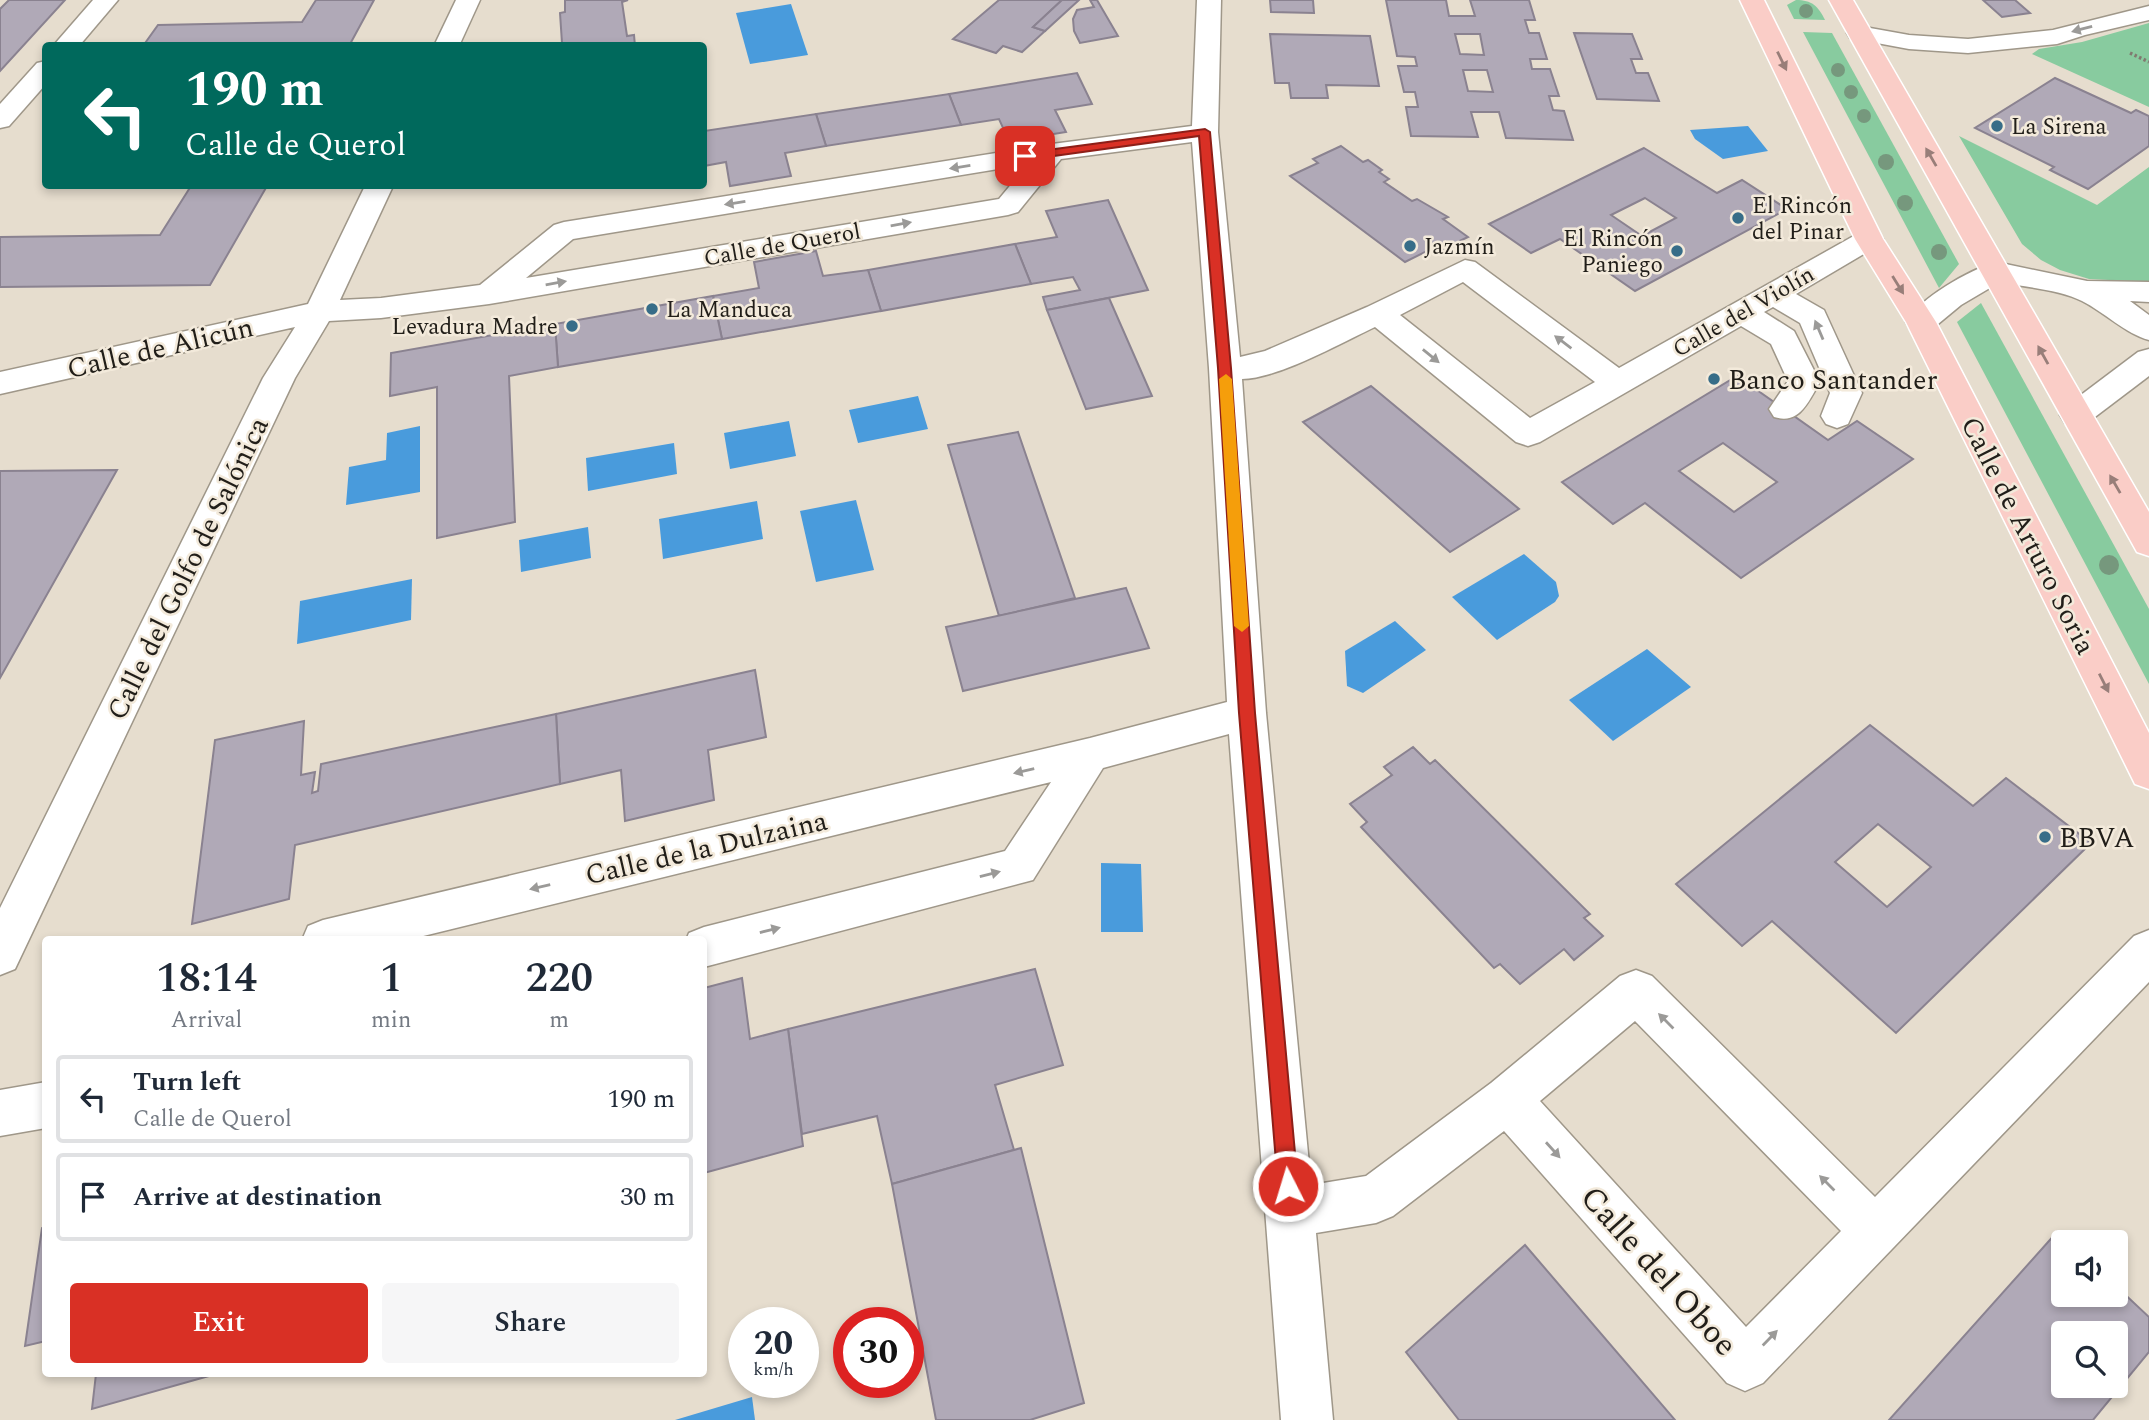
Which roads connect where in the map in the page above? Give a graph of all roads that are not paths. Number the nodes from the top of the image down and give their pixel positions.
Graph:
1 (106, 0) edge
2 (468, 0) edge
3 (1209, 0) edge
4 (1752, 0) edge
5 (1841, 0) edge
6 (2149, 13) edge
7 (1859, 33) junction
8 (69, 42) edge
9 (448, 42) edge
10 (42, 73) edge
11 (0, 120) edge
12 (1205, 132) junction
13 (1052, 152) junction
14 (378, 189) edge
15 (1870, 239) junction
16 (1996, 272) junction
17 (2087, 291) junction
18 (2149, 292) edge
19 (489, 294) junction
20 (1773, 294) junction
21 (320, 311) junction
22 (1741, 312) junction
23 (1378, 314) junction
24 (1921, 322) junction
25 (2149, 330) edge
26 (2149, 360) edge
27 (1225, 368) junction
28 (0, 383) edge
29 (1618, 383) junction
30 (1785, 409) dead end
31 (2076, 415) junction
32 (1838, 416) dead end
33 (2149, 543) edge
34 (1247, 713) junction
35 (1090, 755) junction
36 (2149, 772) edge
37 (340, 936) edge
38 (707, 946) edge
39 (2149, 951) edge
40 (0, 954) edge
41 (1507, 1099) junction
42 (42, 1106) edge
43 (0, 1113) edge
44 (1291, 1212) junction
45 (1875, 1231) junction
46 (1307, 1420) edge

1 - 8 street
2 - 9 street
3 - 12 street
4 -> 15 main road, Calle de Arturo Soria
5 - 7 main road
6 -> 7 street
16 -> 7 main road
10 - 11 street
12 - 13 street, Calle de Querol
12 - 27 street
13 -> 19 street, Calle de Querol
19 -> 13 street, Calle de Querol
14 - 21 street, Calle del Golfo de Salónica
15 - 20 street, Calle del Violín
15 -> 24 main road, Calle de Arturo Soria
16 - 17 street
16 - 24 street
31 -> 16 main road
17 - 18 street
17 - 25 street
19 - 21 street, Calle de Querol
20 - 22 street, Calle del Violín
32 -> 20 street
21 - 28 street, Calle de Alicún
21 - 40 street, Calle del Golfo de Salónica
22 - 29 street, Calle del Violín
22 - 30 street
23 - 27 street
29 -> 23 street
23 -> 29 street, Calle del Violín
24 -> 36 main road, Calle de Arturo Soria
26 - 31 street
27 - 34 street
33 -> 31 main road
34 - 35 street, Calle de la Dulzaina
34 - 44 street
35 -> 37 street, Calle de la Dulzaina
38 -> 35 street
39 - 45 street, Calle del Oboe
41 - 44 street
45 -> 41 street
41 -> 45 street, Calle del Oboe
42 - 43 street
44 - 46 street

